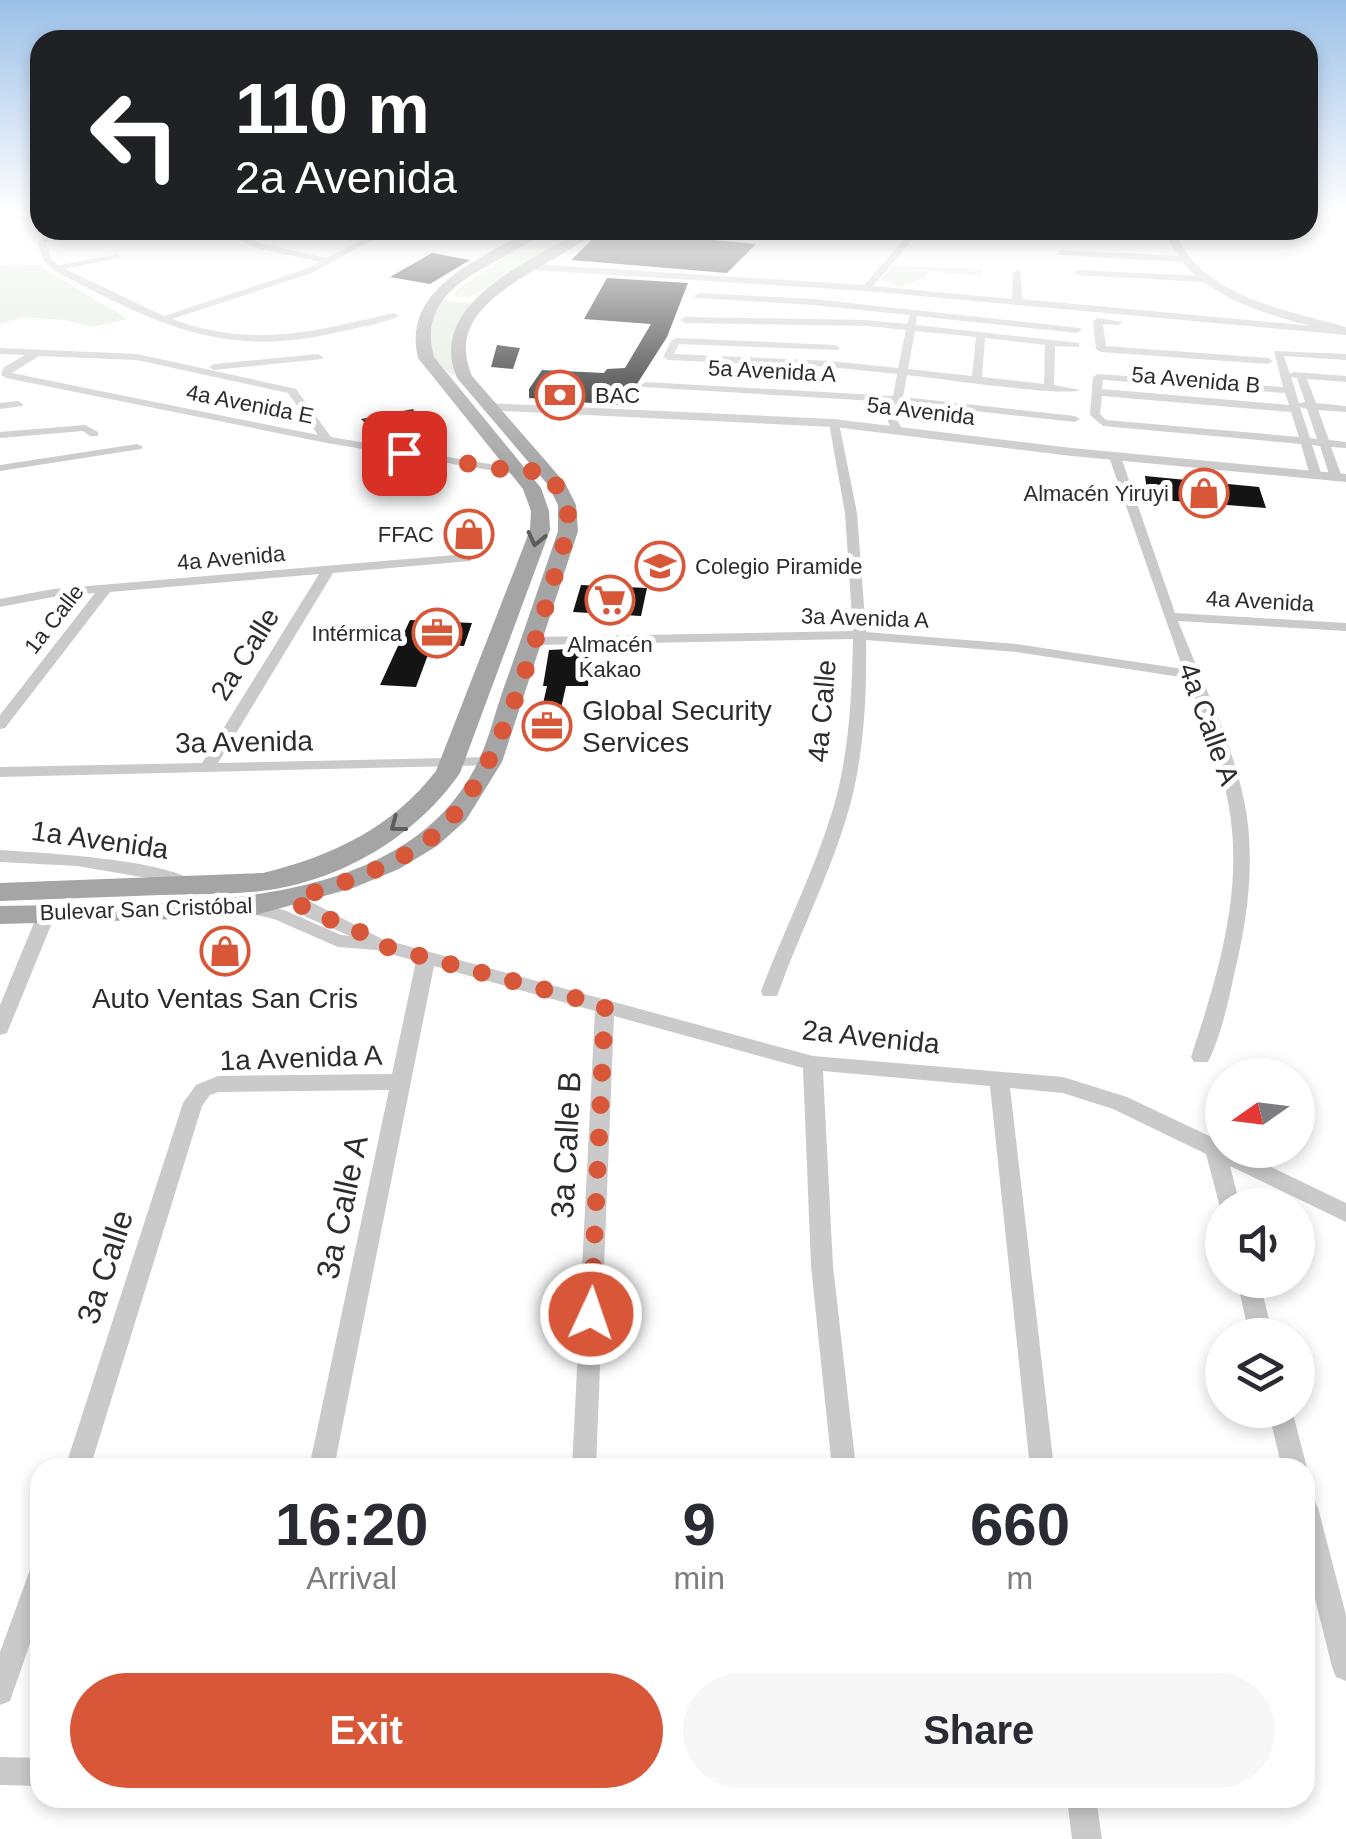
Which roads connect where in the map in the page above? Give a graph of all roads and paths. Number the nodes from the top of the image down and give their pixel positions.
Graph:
1 (122, 299) edge
2 (228, 299) edge
3 (435, 299) edge
4 (487, 299) edge
5 (736, 299) edge
6 (983, 299) edge
7 (1017, 299) edge
8 (1245, 299) edge
9 (1017, 302) junction
10 (915, 312) junction
11 (394, 316) dead end
12 (1167, 316) junction
13 (165, 319) junction
14 (686, 320) dead end
15 (841, 324) junction
16 (910, 326) junction
17 (1077, 330) dead end
18 (31, 332) dead end
19 (1346, 332) edge
20 (981, 334) junction
21 (1050, 342) junction
22 (1076, 344) dead end
23 (835, 348) junction
24 (0, 350) edge
25 (33, 352) junction
26 (318, 356) dead end
27 (1346, 357) edge
28 (1268, 362) dead end
29 (830, 364) junction
30 (199, 368) junction
31 (903, 370) junction
32 (436, 372) junction
33 (1283, 375) junction
34 (1301, 376) junction
35 (976, 378) junction
36 (1346, 379) edge
37 (646, 385) dead end
38 (1049, 388) junction
39 (1075, 390) dead end
40 (1288, 390) junction
41 (1095, 392) junction
42 (897, 399) junction
43 (18, 404) dead end
44 (0, 406) edge
45 (1293, 406) junction
46 (1311, 406) junction
47 (488, 407) junction
48 (1346, 409) edge
49 (1076, 419) dead end
50 (834, 423) junction
51 (898, 430) junction
52 (94, 434) dead end
53 (0, 435) edge
54 (326, 440) junction
55 (1304, 442) junction
56 (1323, 443) junction
57 (1346, 445) edge
58 (137, 447) dead end
59 (1115, 456) junction
60 (0, 468) edge
61 (546, 470) junction
62 (519, 472) junction
63 (1316, 476) junction
64 (1341, 478) edge
65 (466, 558) dead end
66 (329, 570) junction
67 (106, 588) junction
68 (0, 604) edge
69 (1172, 617) junction
70 (1346, 627) edge
71 (858, 635) junction
72 (534, 641) junction
73 (1193, 675) junction
74 (0, 725) edge
75 (452, 761) junction
76 (490, 762) junction
77 (206, 768) junction
78 (0, 772) edge
79 (0, 856) edge
80 (190, 886) junction
81 (0, 892) edge
82 (294, 899) junction
83 (248, 908) junction
84 (48, 912) junction
85 (0, 916) edge
86 (376, 944) junction
87 (426, 959) junction
88 (770, 991) dead end
89 (605, 1006) junction
90 (0, 1028) edge
91 (1201, 1057) dead end
92 (813, 1063) junction
93 (999, 1078) junction
94 (402, 1082) junction
95 (204, 1090) joint
96 (1205, 1144) edge
97 (1255, 1168) edge
98 (1346, 1213) edge
99 (1285, 1428) edge
100 (81, 1458) edge
101 (323, 1458) edge
102 (584, 1458) edge
103 (843, 1458) edge
104 (1041, 1458) edge
105 (1292, 1458) edge
106 (1315, 1547) edge
107 (30, 1605) edge
108 (1346, 1667) edge
109 (0, 1691) edge
110 (0, 1771) edge
111 (30, 1772) edge
112 (1083, 1808) edge
113 (1087, 1839) edge

1 - 13 street
2 - 13 street
3 - 32 main road, Bulevar San Cristóbal
4 - 47 main road, Bulevar San Cristóbal
5 - 10 street
6 - 9 street
7 - 9 street
8 - 19 street
9 - 12 street
10 - 16 street
10 - 17 street
11 - 13 street
12 - 19 street
12 - 28 street
14 - 15 street
15 - 16 street
15 - 23 street
16 - 20 street
16 - 31 street
18 - 25 street
20 - 21 street
20 - 35 street
21 - 22 street
21 - 38 street
23 - 29 street
23 - 29 street
24 - 25 street
25 - 30 street
25 - 54 street, 4a Avenida E
26 - 30 street
27 - 33 street
29 - 31 street
30 - 54 street
31 - 35 street
31 - 42 street
32 - 47 main road
32 - 62 main road, Bulevar San Cristóbal
33 - 34 street
33 - 40 street
34 - 36 street
34 - 46 street
35 - 38 street
37 - 42 street, 5a Avenida A
38 - 39 street
40 - 41 street
40 - 45 street
41 - 45 street, 5a Avenida B
41 - 55 street
42 - 49 street, 5a Avenida A
42 - 51 street
43 - 44 street
45 - 46 street, 5a Avenida B
45 - 55 street
46 - 48 street, 5a Avenida B
46 - 56 street
47 - 50 street, 5a Avenida
47 - 61 main road, Bulevar San Cristóbal
50 - 51 street, 5a Avenida
50 - 71 street, 4a Calle
51 - 59 street, 5a Avenida
52 - 53 street
54 - 62 street, 4a Avenida E
55 - 56 street
55 - 63 street
56 - 57 street
56 - 64 street
58 - 60 street
59 - 63 street, 5a Avenida
59 - 69 street, 4a Calle A
61 - 62 street, 4a Avenida E
61 - 72 main road, Bulevar San Cristóbal
62 -> 75 main road, Bulevar San Cristóbal
63 - 64 street, 5a Avenida
65 - 66 street, 4a Avenida
66 - 67 street, 4a Avenida
66 - 77 street, 2a Calle
67 - 68 street, 4a Avenida
67 - 74 street, 1a Calle
69 - 70 street, 4a Avenida
69 - 73 street, 4a Calle A
71 - 72 street, 3a Avenida A
71 - 73 street, 3a Avenida A
71 - 88 street, 4a Calle
72 - 76 main road, Bulevar San Cristóbal
73 - 91 street, 4a Calle A
75 - 76 street, 3a Avenida
75 - 77 street, 3a Avenida
75 -> 80 main road, Bulevar San Cristóbal
76 - 82 main road, Bulevar San Cristóbal
77 - 78 street, 3a Avenida
79 - 80 street, 1a Avenida
80 - 81 main road, Bulevar San Cristóbal
82 - 83 main road, Bulevar San Cristóbal
82 - 86 street, 2a Avenida
83 - 84 main road, Bulevar San Cristóbal
83 - 86 street, 2a Avenida
84 - 85 main road, Bulevar San Cristóbal
84 - 90 street
86 - 87 street, 2a Avenida
87 - 89 street, 2a Avenida
87 - 94 street, 3a Calle A
89 - 92 street, 2a Avenida
89 - 102 street, 3a Calle B
92 - 93 street, 2a Avenida
92 - 103 street
93 - 96 street, 2a Avenida
93 - 104 street
94 - 95 street, 1a Avenida A
94 - 101 street, 3a Calle A
95 - 100 street, 3a Calle
97 - 98 street, 2a Avenida
99 - 105 street
106 - 108 street
107 - 109 street
110 - 111 street
112 - 113 street

